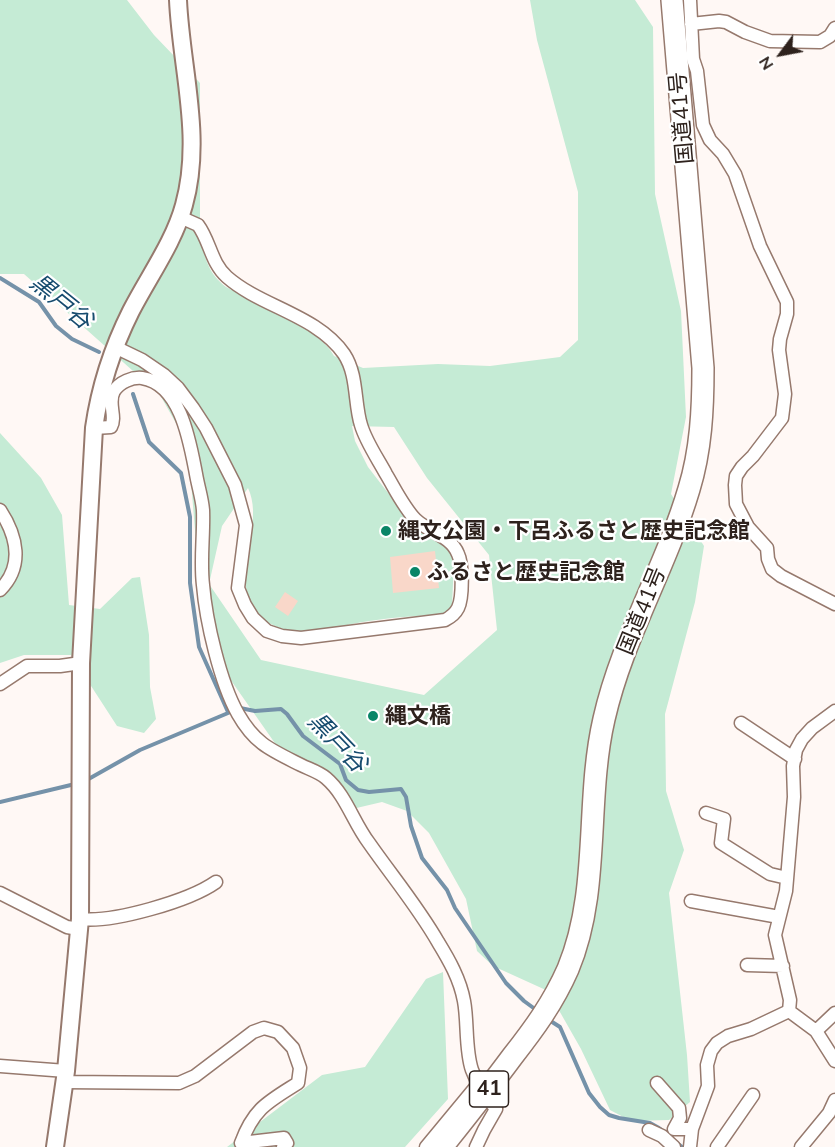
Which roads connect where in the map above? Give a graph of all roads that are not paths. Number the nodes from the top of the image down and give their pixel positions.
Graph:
1 (178, 0) edge
2 (672, 0) edge
3 (690, 0) edge
4 (691, 24) junction
5 (835, 28) edge
6 (180, 217) junction
7 (115, 347) junction
8 (94, 428) junction
9 (0, 510) edge
10 (0, 590) edge
11 (835, 604) edge
12 (81, 663) junction
13 (0, 683) edge
14 (835, 711) edge
15 (741, 723) dead end
16 (795, 759) junction
17 (706, 813) dead end
18 (787, 878) junction
19 (216, 882) dead end
20 (0, 893) edge
21 (691, 901) dead end
22 (779, 917) junction
23 (79, 924) junction
24 (747, 965) dead end
25 (783, 966) junction
26 (789, 1011) junction
27 (835, 1013) edge
28 (816, 1030) junction
29 (835, 1061) edge
30 (0, 1066) edge
31 (65, 1076) junction
32 (657, 1083) dead end
33 (481, 1089) junction
34 (753, 1095) dead end
35 (835, 1100) edge
36 (692, 1129) junction
37 (649, 1130) dead end
38 (55, 1147) edge
39 (283, 1147) edge
40 (426, 1147) edge
41 (442, 1147) edge
42 (476, 1147) edge
43 (674, 1147) edge
44 (690, 1147) edge
45 (717, 1147) edge
46 (801, 1147) edge

1 - 6 street
2 - 33 highway, 国道41号 / 41
3 - 4 street
4 - 5 street
4 - 11 street
6 - 7 street
6 - 7 street
7 - 8 street
8 - 12 street
8 - 33 street
9 - 10 street
12 - 13 street
12 - 23 street
14 - 16 street
15 - 16 street
16 - 18 street
17 - 18 street
18 - 22 street
19 - 23 street
20 - 23 street
21 - 22 street
22 - 25 street
23 - 31 street
24 - 25 street
25 - 26 street
26 - 28 street
26 - 36 street
27 - 28 street
28 - 29 street
30 - 31 street
31 - 38 street
31 - 39 street
32 - 36 street
33 - 40 street
33 - 41 highway, 国道41号 / 41
33 - 42 street
34 - 45 street
35 - 46 street
36 - 44 street
37 - 43 street

